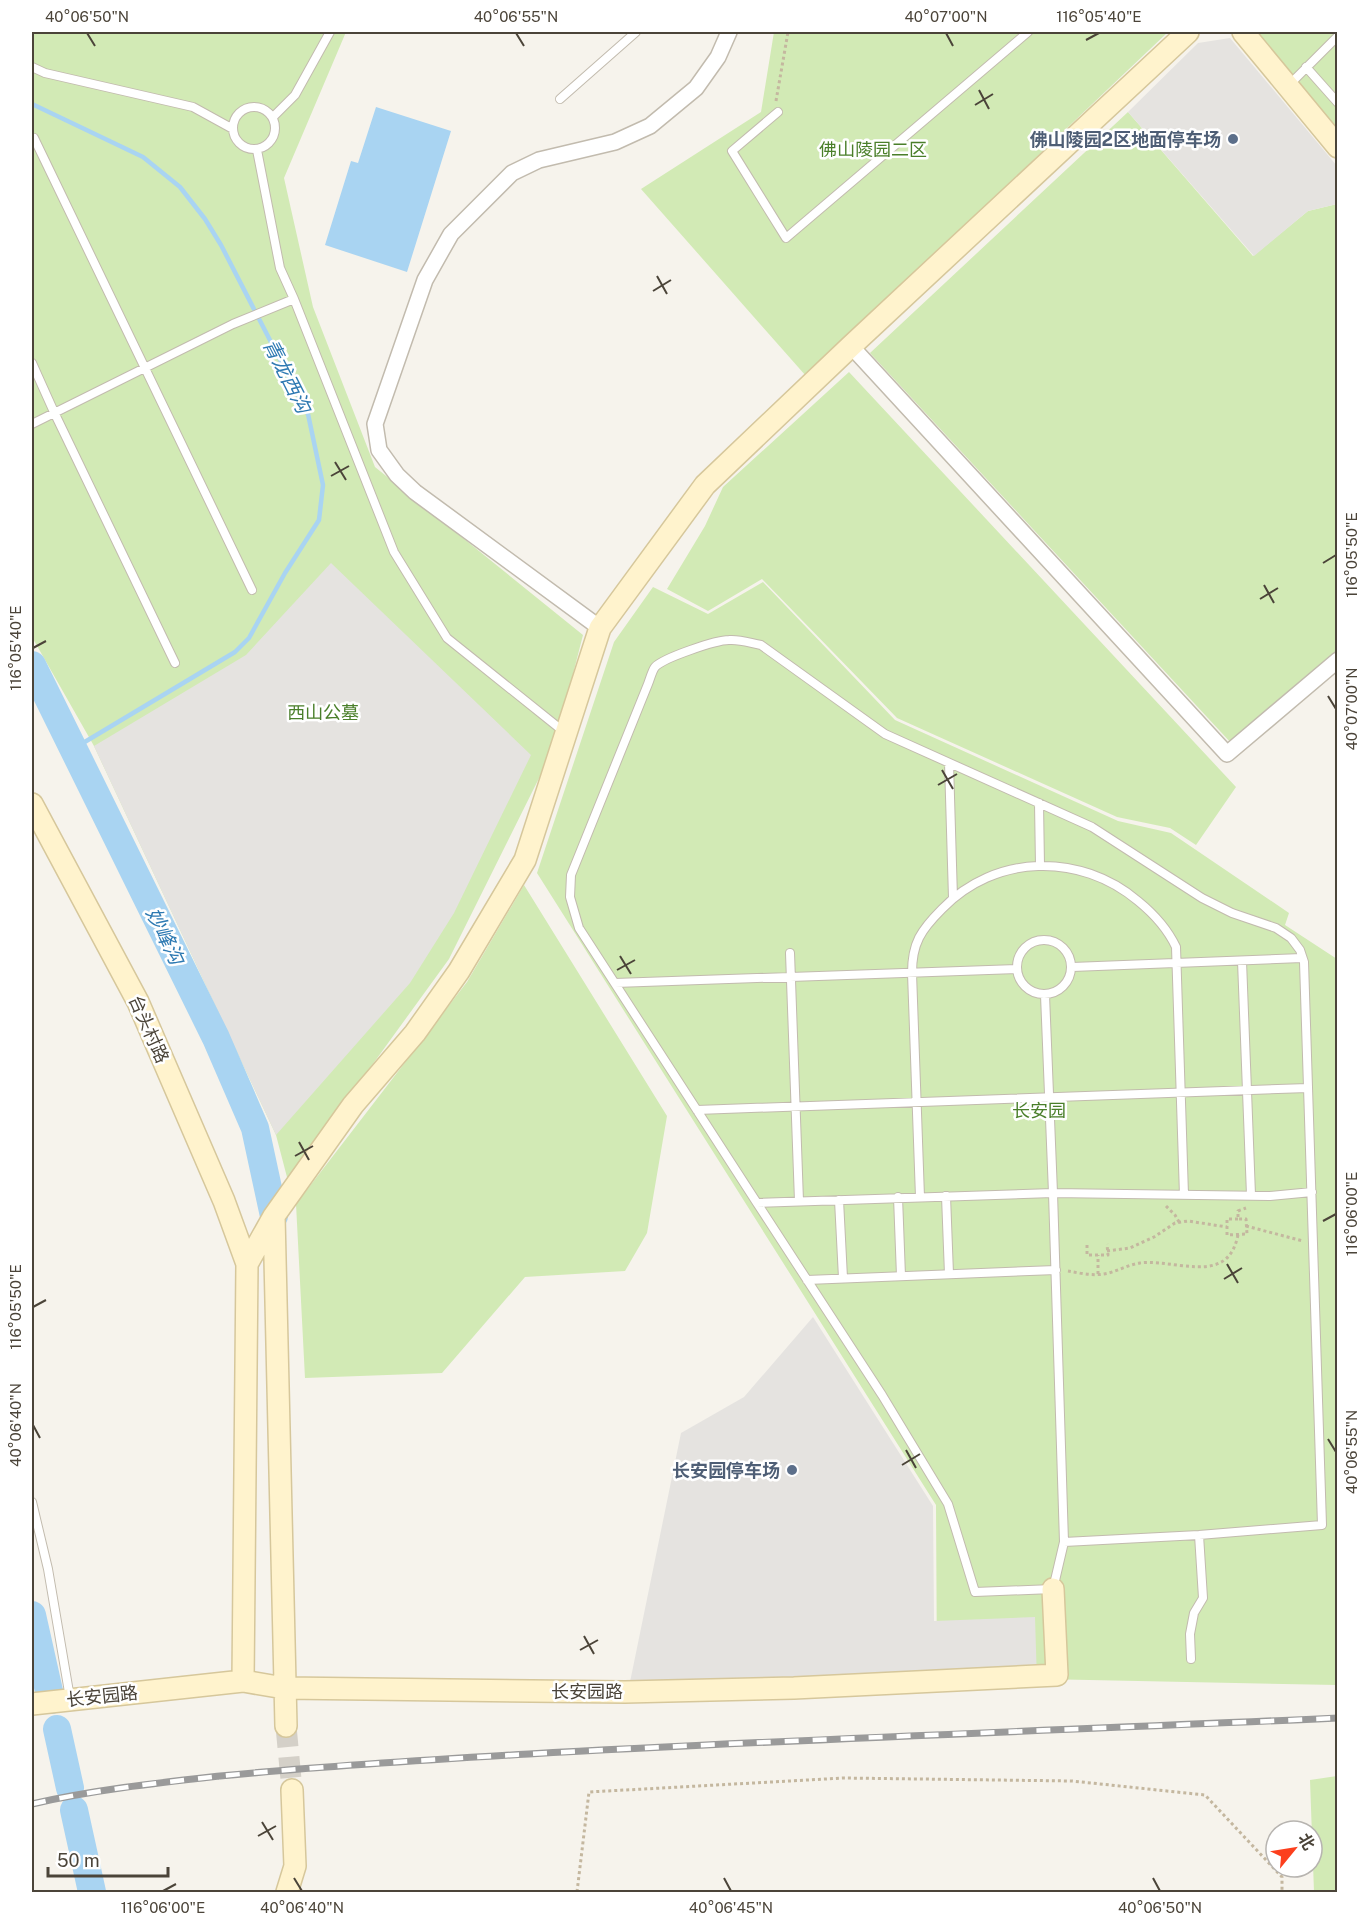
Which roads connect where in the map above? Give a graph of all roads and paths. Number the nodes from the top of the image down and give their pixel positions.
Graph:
1 (330, 32) edge
2 (636, 32) edge
3 (729, 32) edge
4 (788, 32) edge
5 (1028, 32) edge
6 (1188, 32) edge
7 (1244, 32) edge
8 (1338, 36) edge
9 (32, 67) edge
10 (1306, 67) junction
11 (1288, 87) junction
12 (560, 99) dead end
13 (1338, 103) edge
14 (776, 113) joint
15 (273, 117) junction
16 (233, 129) junction
17 (34, 138) dead end
18 (1338, 147) edge
19 (257, 150) junction
20 (294, 299) junction
21 (851, 346) junction
22 (32, 363) edge
23 (145, 368) junction
24 (54, 412) junction
25 (32, 424) edge
26 (252, 590) dead end
27 (600, 628) junction
28 (1338, 660) edge
29 (175, 663) dead end
30 (566, 733) junction
31 (949, 763) junction
32 (1039, 803) junction
33 (32, 804) edge
34 (1040, 866) junction
35 (953, 898) junction
36 (790, 953) dead end
37 (1302, 958) junction
38 (1242, 961) junction
39 (1175, 964) junction
40 (1071, 968) junction
41 (1017, 969) junction
42 (912, 973) junction
43 (791, 977) junction
44 (615, 983) junction
45 (1045, 995) junction
46 (1308, 1088) junction
47 (1247, 1091) junction
48 (1180, 1093) junction
49 (1049, 1098) junction
50 (916, 1102) junction
51 (795, 1107) junction
52 (697, 1110) junction
53 (1312, 1192) junction
54 (1053, 1193) junction
55 (1159, 1194) junction
56 (1184, 1195) junction
57 (946, 1196) junction
58 (1251, 1196) junction
59 (898, 1197) junction
60 (920, 1197) junction
61 (839, 1200) junction
62 (799, 1201) junction
63 (757, 1203) junction
64 (274, 1216) junction
65 (1238, 1219) junction
66 (1179, 1222) junction
67 (1227, 1227) junction
68 (1246, 1227) junction
69 (1238, 1235) junction
70 (1107, 1244) dead end
71 (1087, 1245) dead end
72 (1313, 1245) junction
73 (1107, 1251) junction
74 (1098, 1255) junction
75 (248, 1264) junction
76 (1056, 1270) junction
77 (949, 1274) junction
78 (1098, 1274) junction
79 (901, 1276) junction
80 (843, 1278) junction
81 (807, 1280) junction
82 (32, 1502) edge
83 (1199, 1535) junction
84 (1064, 1542) junction
85 (1053, 1589) junction
86 (1191, 1659) dead end
87 (243, 1681) junction
88 (284, 1688) junction
89 (70, 1699) junction
90 (32, 1704) edge
91 (286, 1726) tunnel mouth
92 (292, 1790) tunnel mouth
93 (287, 1893) edge
94 (577, 1893) edge
95 (1282, 1893) edge

1 - 15 lane
2 - 12 lane
3 - 27 street
4 - 14 path
5 - 14 lane
6 - 21 street
7 - 11 street
8 - 10 lane
9 - 16 lane
10 - 11 lane
10 - 13 lane
11 - 18 street
15 - 16 lane
15 - 19 lane
16 - 19 lane
17 - 23 lane
19 - 20 lane
20 - 23 lane
20 - 30 lane
21 - 27 street
21 - 28 street
22 - 24 lane
23 - 24 lane
23 - 26 lane
24 - 25 lane
24 - 29 lane
27 - 30 street
30 - 64 street
31 - 32 lane
31 - 35 lane
31 - 44 lane
32 - 34 lane
32 - 37 lane
33 - 75 street, 台头村路
34 - 35 lane
34 - 39 lane
35 - 42 lane
36 - 43 lane
37 - 38 lane
37 - 46 lane
38 - 39 lane
38 - 47 lane
39 - 40 lane
39 - 48 lane
40 - 41 lane
40 - 45 lane
41 - 42 lane
41 - 45 lane
42 - 43 lane
42 - 50 lane
43 - 44 lane
43 - 51 lane
44 - 52 lane
45 - 49 lane
46 - 47 lane
46 - 53 lane
47 - 48 lane
47 - 58 lane
48 - 49 lane
48 - 56 lane
49 - 50 lane
49 - 54 lane
50 - 51 lane
50 - 60 lane
51 - 52 lane
51 - 62 lane
52 - 63 lane
53 - 58 lane
53 - 72 lane
54 - 55 lane
54 - 57 lane
54 - 76 lane
55 - 56 lane
55 - 66 path
56 - 58 lane
57 - 60 lane
57 - 77 lane
58 - 65 path
59 - 60 lane
59 - 61 lane
59 - 79 lane
61 - 62 lane
61 - 80 lane
62 - 63 lane
63 - 81 lane
64 - 75 street
64 - 88 street
65 - 67 path
65 - 68 path
66 - 67 path
66 - 73 path
67 - 69 path
68 - 69 path
68 - 72 path
69 - 78 path
70 - 73 path
71 - 74 path
72 - 83 lane
73 - 74 path
74 - 78 path
75 - 87 street
76 - 77 lane
76 - 78 path
76 - 84 lane
77 - 79 lane
79 - 80 lane
80 - 81 lane
81 - 85 lane
82 - 89 lane
83 - 84 lane
83 - 86 lane
84 - 85 lane
85 - 88 street, 长安园路
87 - 88 street, 长安园路
87 - 89 street, 长安园路
88 - 91 street
89 - 90 street, 长安园路
92 - 93 street
94 - 95 path

